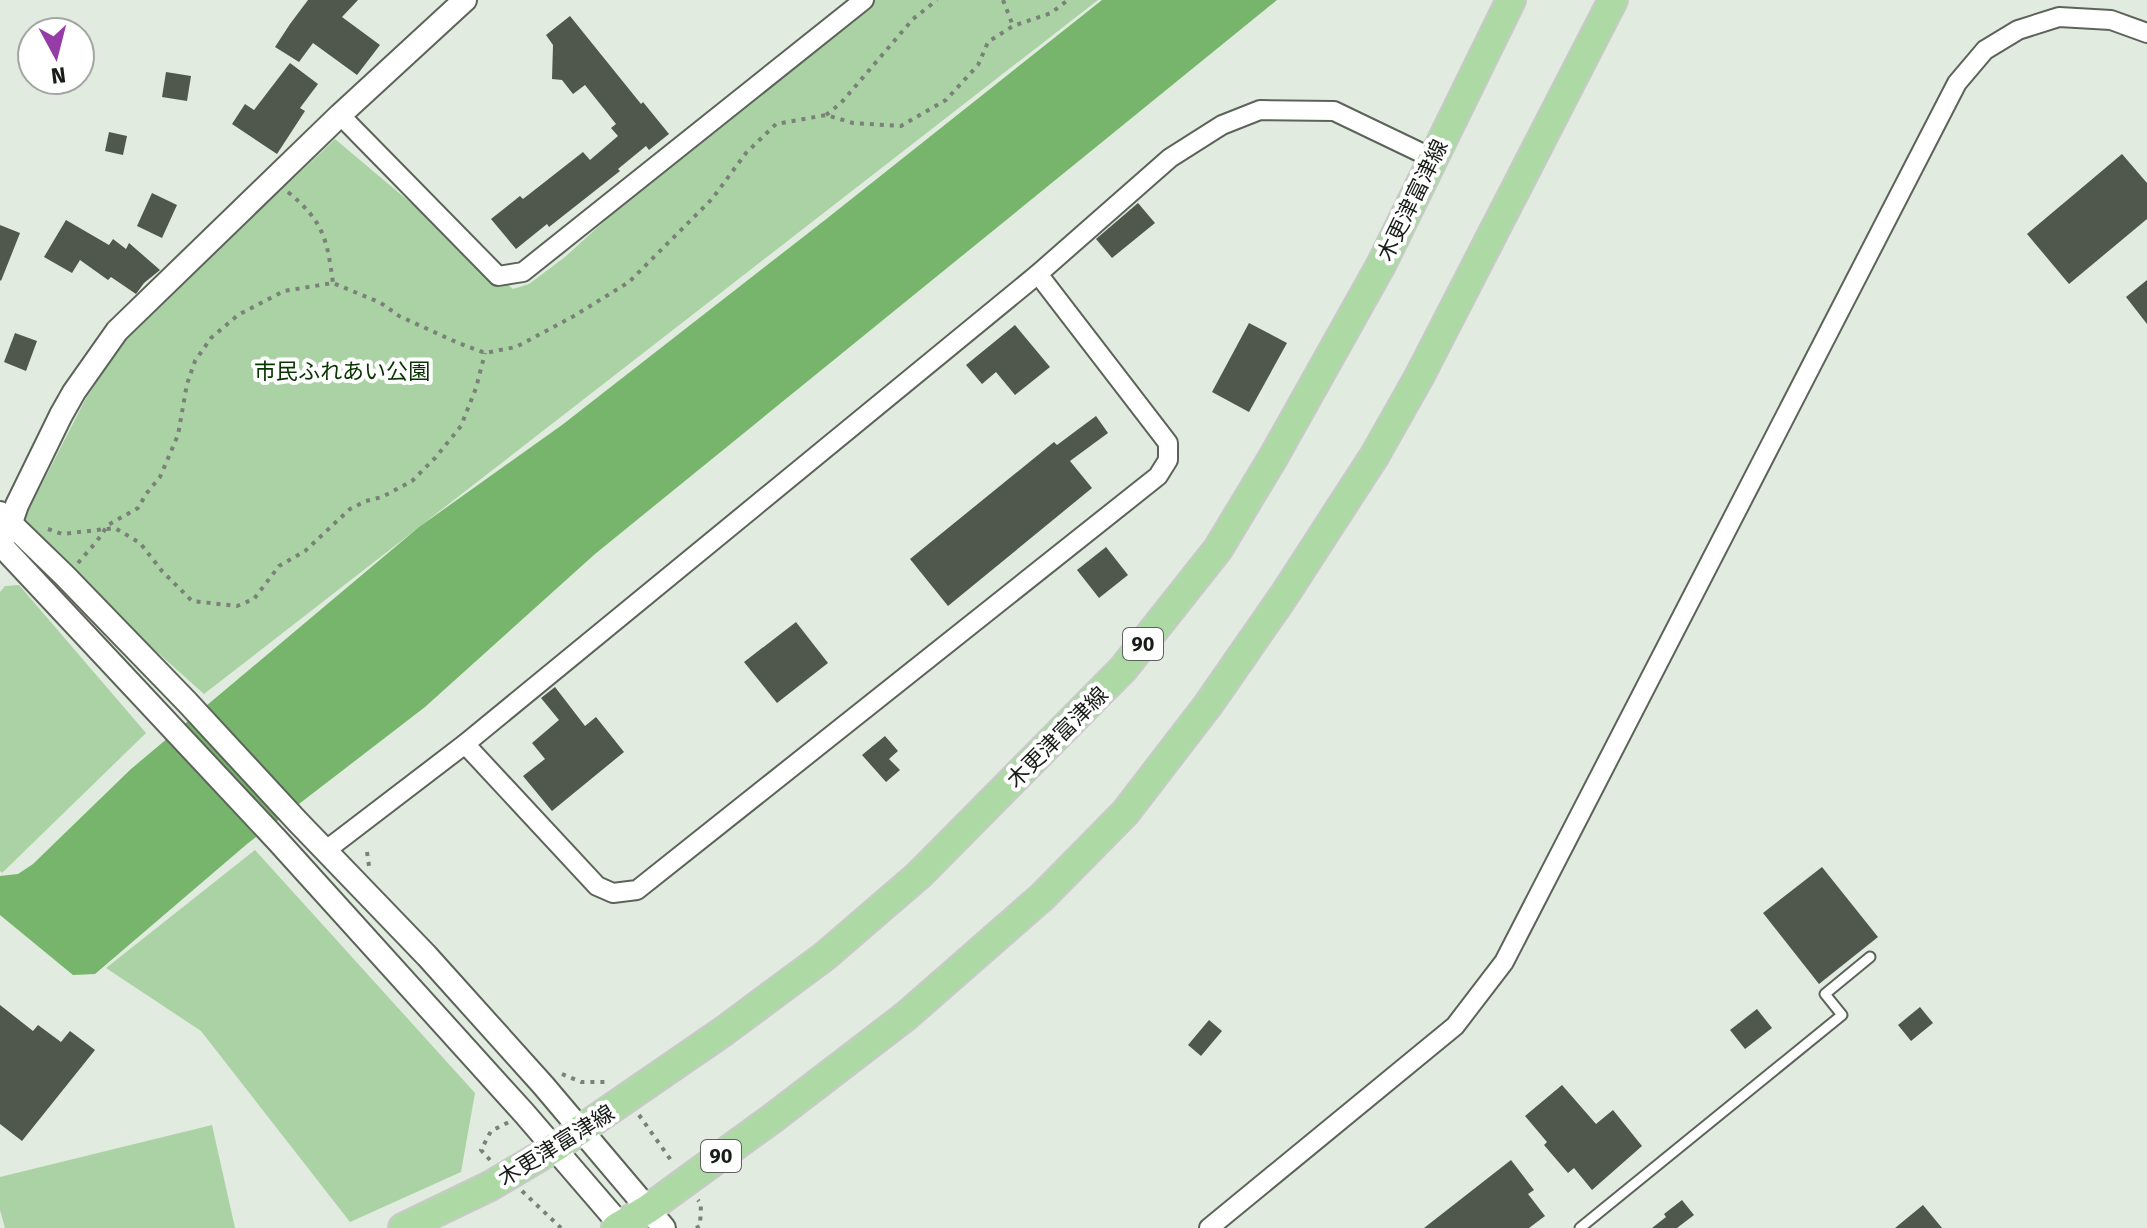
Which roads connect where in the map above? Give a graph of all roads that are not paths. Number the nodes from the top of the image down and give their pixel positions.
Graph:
1 (465, 0) edge
2 (864, 0) edge
3 (1511, 0) edge
4 (1613, 0) edge
5 (2147, 33) edge
6 (340, 115) junction
7 (1432, 158) junction
8 (1038, 274) junction
9 (2, 536) edge
10 (465, 744) junction
11 (325, 851) junction
12 (1870, 957) dead end
13 (582, 1130) junction
14 (554, 1148) junction
15 (656, 1218) edge
16 (619, 1227) edge
17 (403, 1228) edge
18 (1209, 1228) edge
19 (1580, 1228) edge

1 - 6 street
2 - 6 street
3 - 7 main road, 木更津富津線 / 90
4 - 15 main road, 90
5 - 18 street
6 - 9 street
7 - 8 street
7 - 13 main road, 木更津富津線 / 90
8 - 10 street
8 - 10 street
9 - 11 street
9 - 14 street
10 - 11 street
11 - 13 street
12 - 19 lane
13 - 14 main road, 木更津富津線 / 90
13 - 15 street
14 - 16 street
14 - 17 main road, 木更津富津線 / 90
15 - 16 main road, 90

